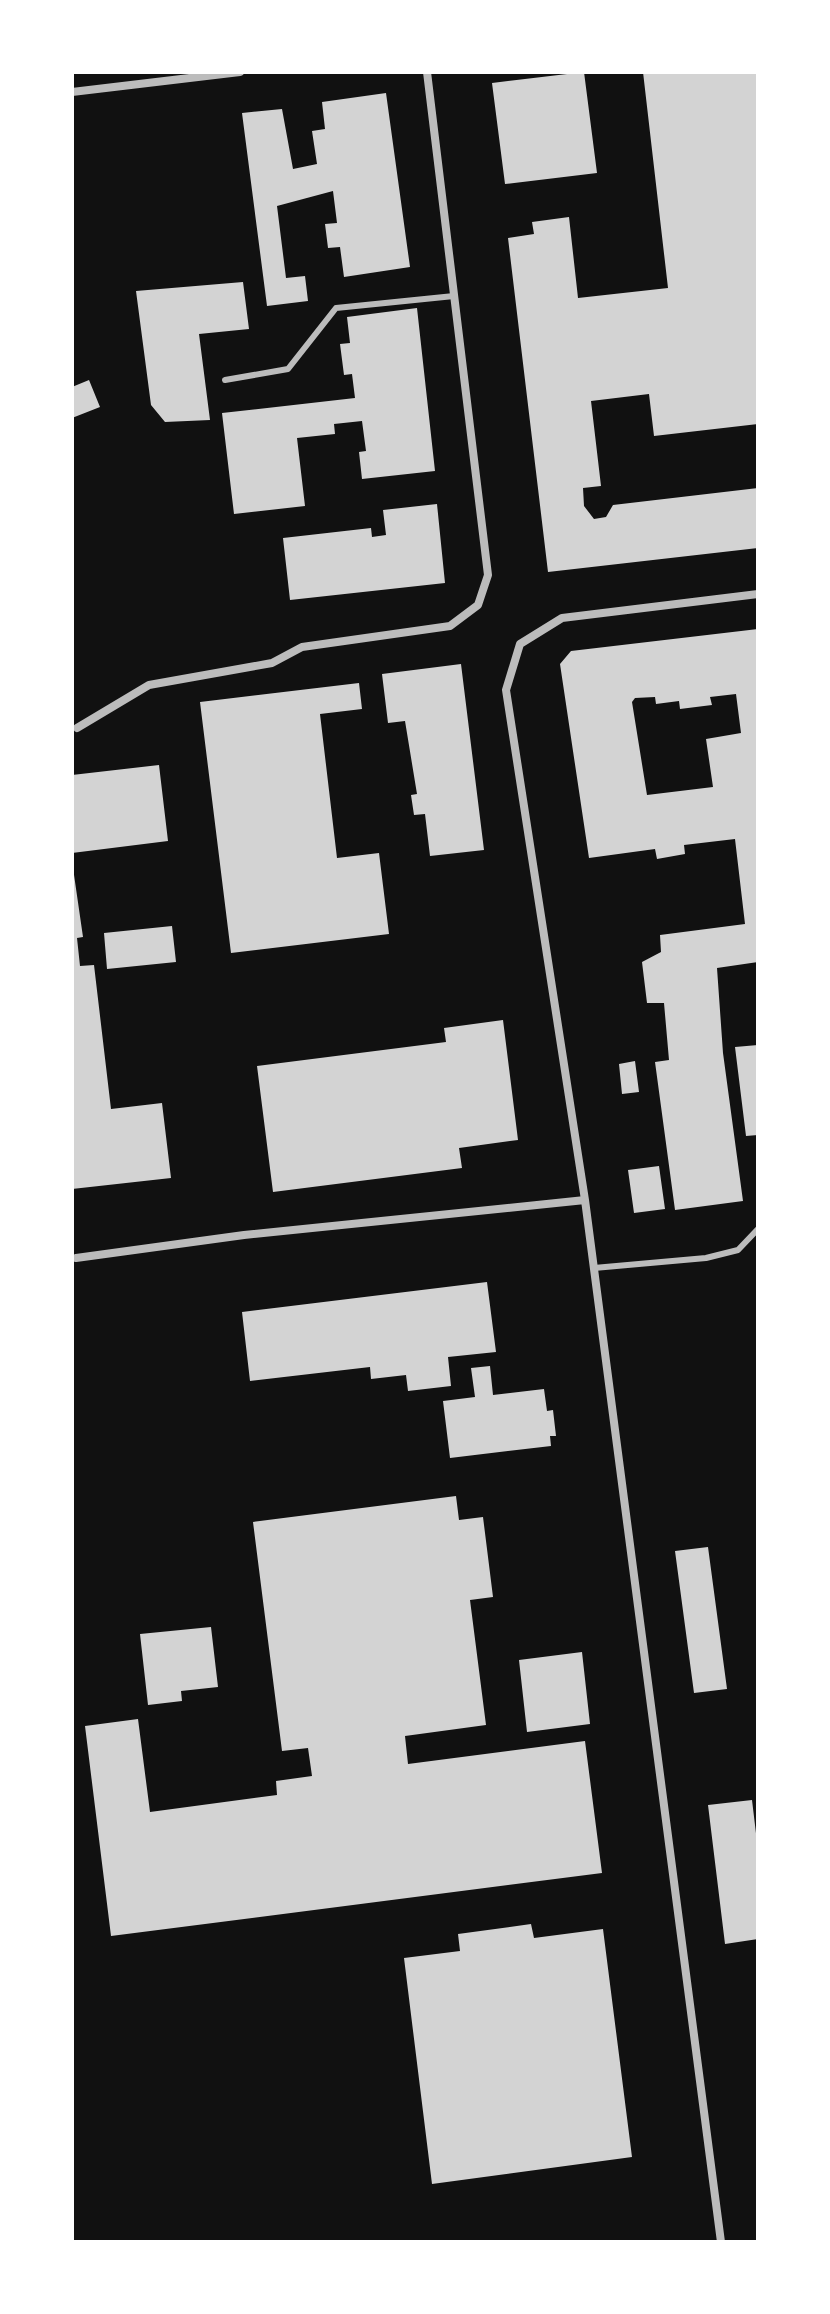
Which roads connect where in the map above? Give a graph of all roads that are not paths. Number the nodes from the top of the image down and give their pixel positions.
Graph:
1 (240, 72) edge
2 (427, 72) edge
3 (72, 92) edge
4 (454, 296) junction
5 (225, 380) dead end
6 (758, 594) edge
7 (77, 728) dead end
8 (585, 1200) junction
9 (758, 1229) edge
10 (76, 1258) dead end
11 (594, 1268) junction
12 (721, 2242) edge

1 - 3 street
2 - 4 street
4 - 5 lane
4 - 7 street
6 - 8 street
8 - 10 street
8 - 11 street
9 - 11 lane
11 - 12 street

